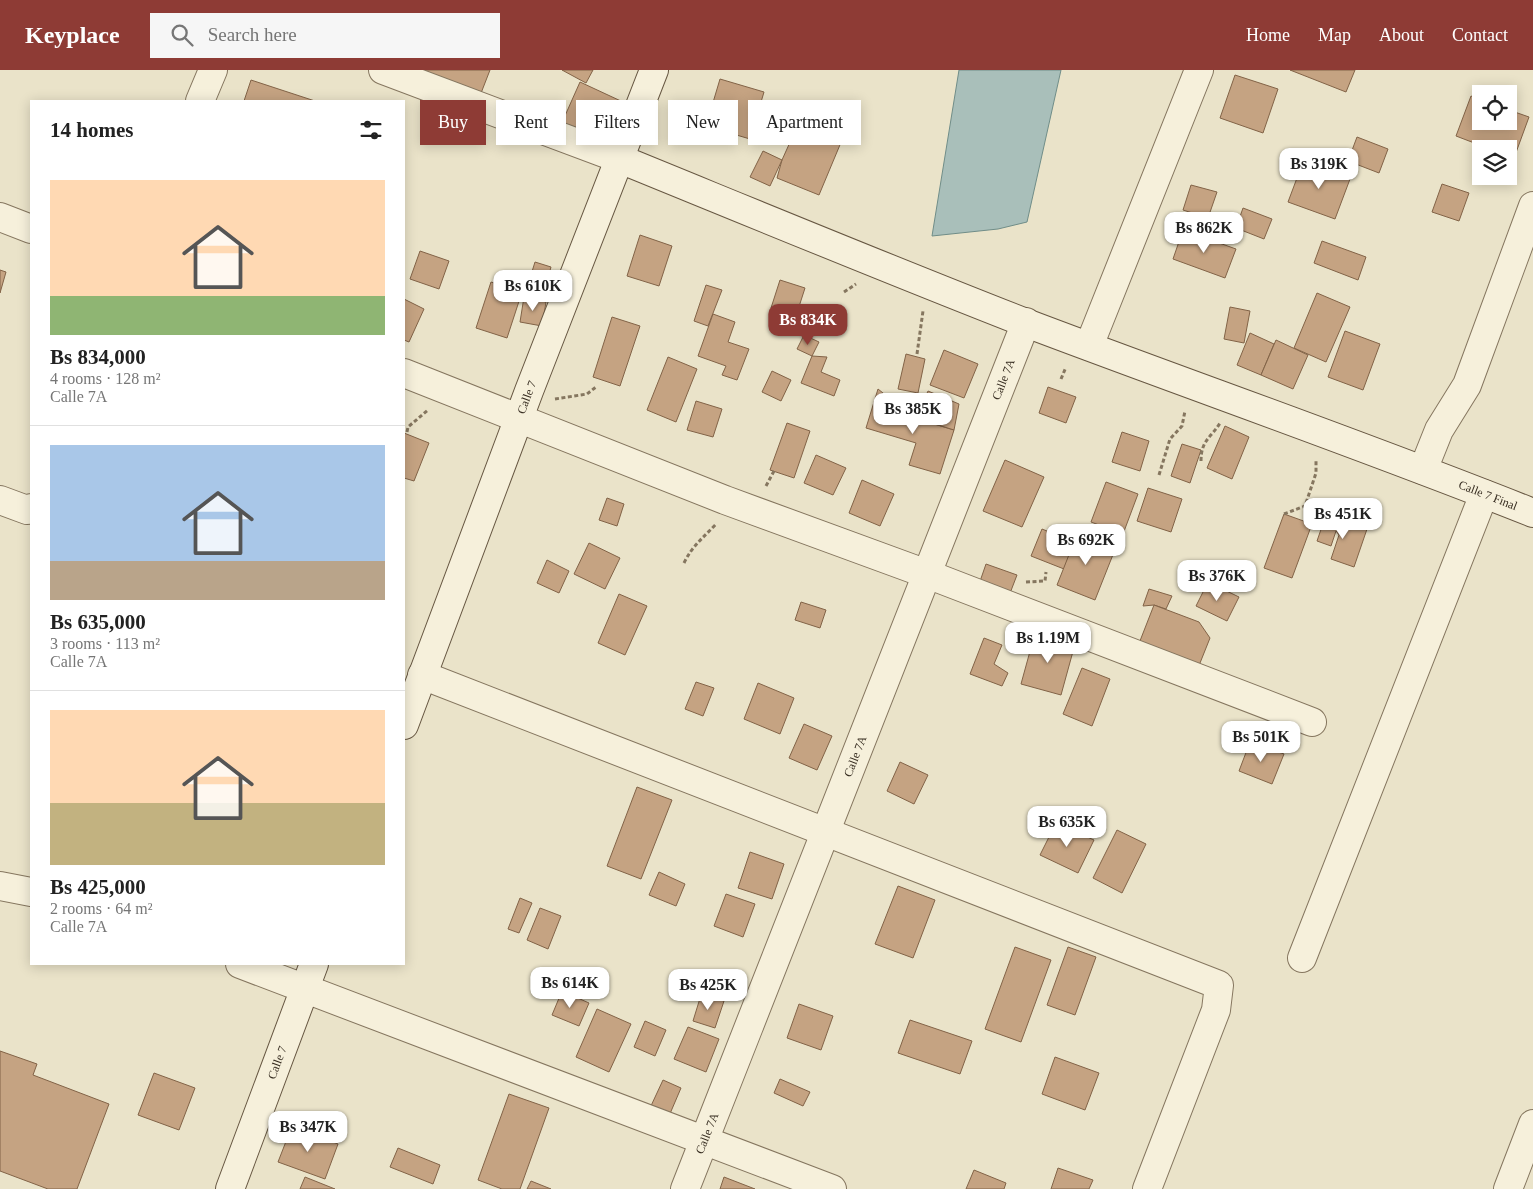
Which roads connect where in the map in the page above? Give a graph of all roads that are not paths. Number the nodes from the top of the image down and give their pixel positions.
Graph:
1 (213, 70) edge
2 (383, 70) edge
3 (654, 70) edge
4 (1199, 70) edge
5 (200, 100) edge
6 (620, 159) junction
7 (1533, 206) edge
8 (0, 217) edge
9 (30, 229) edge
10 (1026, 322) junction
11 (1089, 346) junction
12 (405, 373) edge
13 (518, 419) junction
14 (1433, 474) junction
15 (1484, 494) junction
16 (0, 500) edge
17 (30, 508) edge
18 (1533, 514) edge
19 (927, 574) junction
20 (422, 675) junction
21 (405, 722) edge
22 (1312, 722) dead end
23 (825, 832) junction
24 (0, 886) edge
25 (30, 892) edge
26 (1302, 958) dead end
27 (246, 965) edge
28 (310, 976) edge
29 (1533, 1124) edge
30 (703, 1139) junction
31 (230, 1189) edge
32 (685, 1189) edge
33 (832, 1189) edge
34 (1147, 1189) edge
35 (1508, 1189) edge

1 - 5 street
2 - 6 street, Calle 7 Final
3 - 6 street, Calle 7
4 - 11 street
6 - 10 street, Calle 7 Final
6 - 13 street, Calle 7
7 - 14 street
8 - 9 street
10 - 11 street, Calle 7 Final
10 - 19 street, Calle 7A
11 - 14 street, Calle 7 Final
12 - 13 street
13 - 19 street
13 - 20 street, Calle 7
14 - 15 street, Calle 7 Final
15 - 18 street, Calle 7 Final
15 - 26 street
16 - 17 street
19 - 22 street
19 - 23 street, Calle 7A
20 - 21 street, Calle 7
20 - 23 street
23 - 30 street, Calle 7A
23 - 34 street
24 - 25 street
27 - 28 street
28 - 30 street
28 - 31 street, Calle 7
29 - 35 street
30 - 32 street, Calle 7A
30 - 33 street

